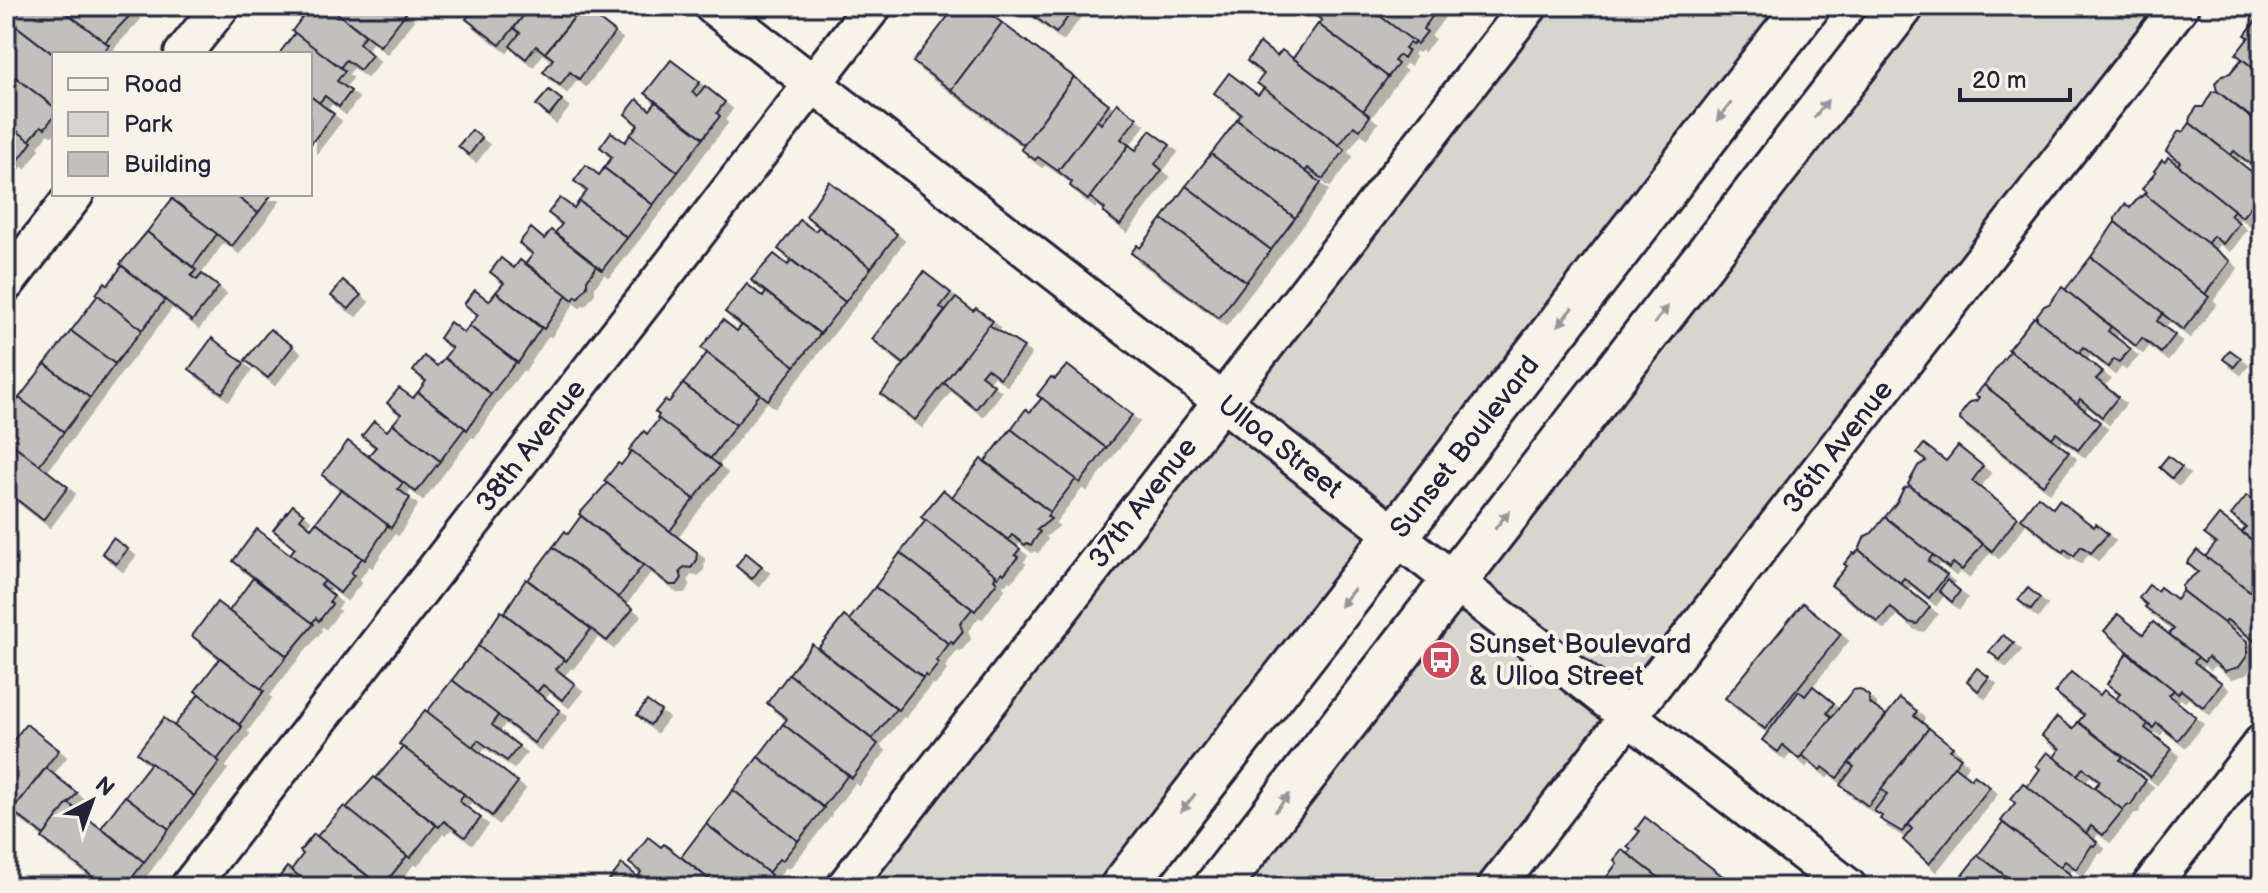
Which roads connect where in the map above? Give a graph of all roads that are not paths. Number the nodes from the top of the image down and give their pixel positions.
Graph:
1 (221, 6) edge
2 (713, 6) edge
3 (873, 6) edge
4 (1529, 6) edge
5 (1807, 6) edge
6 (1901, 6) edge
7 (2180, 6) edge
8 (185, 52) edge
9 (813, 84) junction
10 (73, 196) edge
11 (6, 283) edge
12 (1222, 401) junction
13 (1395, 536) junction
14 (1454, 582) junction
15 (1629, 717) junction
16 (2262, 743) edge
17 (189, 887) edge
18 (845, 887) edge
19 (1123, 887) edge
20 (1217, 887) edge
21 (1496, 887) edge
22 (1848, 887) edge
23 (2150, 887) edge

1 - 8 street
2 - 9 street, Ulloa Street
3 - 9 street, 38th Avenue
4 - 12 street, 37th Avenue
5 -> 13 main road, Sunset Boulevard
14 -> 6 main road
7 - 15 street, 36th Avenue
9 - 12 street, Ulloa Street
9 - 17 street, 38th Avenue
10 - 11 street
12 - 13 street, Ulloa Street
12 - 18 street, 37th Avenue
13 - 14 street, Ulloa Street
13 -> 19 main road, Sunset Boulevard
14 - 15 street, Ulloa Street
20 -> 14 main road
15 - 21 street, 36th Avenue
15 - 22 street, Ulloa Street
16 - 23 street

